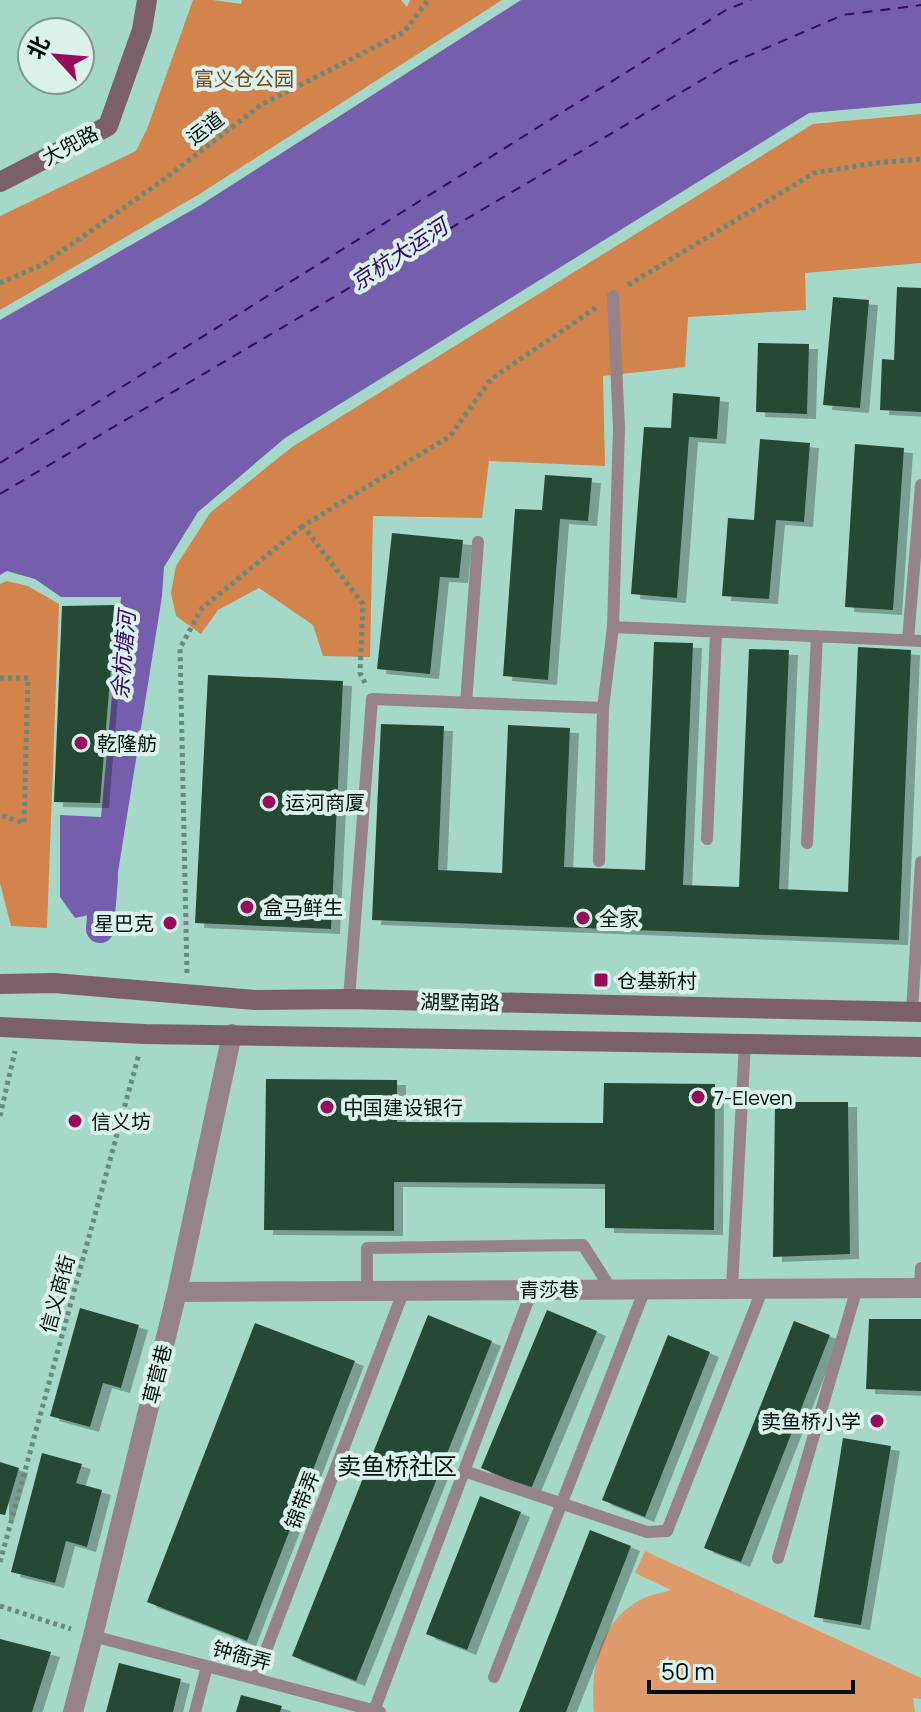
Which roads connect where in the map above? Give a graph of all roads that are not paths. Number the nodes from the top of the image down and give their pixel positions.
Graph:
1 (147, 0) edge
2 (0, 182) edge
3 (613, 296) road end
4 (921, 485) edge
5 (478, 542) dead end
6 (613, 627) junction
7 (716, 632) junction
8 (817, 636) junction
9 (914, 641) edge
10 (466, 703) junction
11 (603, 708) junction
12 (707, 839) dead end
13 (807, 843) dead end
14 (599, 861) dead end
15 (921, 862) edge
16 (0, 984) edge
17 (349, 999) junction
18 (917, 1012) edge
19 (10, 1028) edge
20 (232, 1034) junction
21 (745, 1043) junction
22 (921, 1047) edge
23 (921, 1268) edge
24 (732, 1288) junction
25 (763, 1288) junction
26 (857, 1288) junction
27 (921, 1288) edge
28 (611, 1289) junction
29 (645, 1289) junction
30 (367, 1290) junction
31 (404, 1290) junction
32 (532, 1290) junction
33 (177, 1292) junction
34 (464, 1471) junction
35 (562, 1504) junction
36 (778, 1558) dead end
37 (93, 1636) junction
38 (207, 1666) junction
39 (494, 1677) dead end
40 (255, 1679) junction
41 (377, 1711) edge
42 (73, 1712) edge
43 (195, 1712) edge

1 - 2 main road, 大兜路
3 - 6 lane
4 - 9 lane
5 - 10 lane
6 - 7 lane
6 - 11 lane
7 - 8 lane
7 - 12 lane
8 - 9 lane
8 - 13 lane
10 - 11 lane
10 - 17 lane
11 - 14 lane
15 - 18 lane
16 - 17 main road, 湖墅南路
17 - 18 main road, 湖墅南路
19 - 20 main road, 湖墅南路
20 - 21 main road, 湖墅南路
20 - 33 street, 草营巷
21 - 22 main road, 湖墅南路
21 - 24 lane
23 - 27 lane
24 - 25 street, 青莎巷
24 - 29 street, 青莎巷
25 - 26 street, 青莎巷
25 - 35 lane
26 - 27 street, 青莎巷
26 - 36 lane
28 - 29 street, 青莎巷
28 - 30 lane
28 - 32 street, 青莎巷
29 - 35 lane
30 - 31 street, 青莎巷
30 - 33 street, 青莎巷
31 - 32 street, 青莎巷
31 - 40 lane, 锦带弄
32 - 34 lane
33 - 37 street, 草营巷
34 - 35 lane
34 - 41 lane
35 - 39 lane
37 - 38 lane, 钟衙弄
37 - 42 street, 草营巷
38 - 40 lane, 钟衙弄
38 - 43 lane
40 - 41 lane, 钟衙弄

